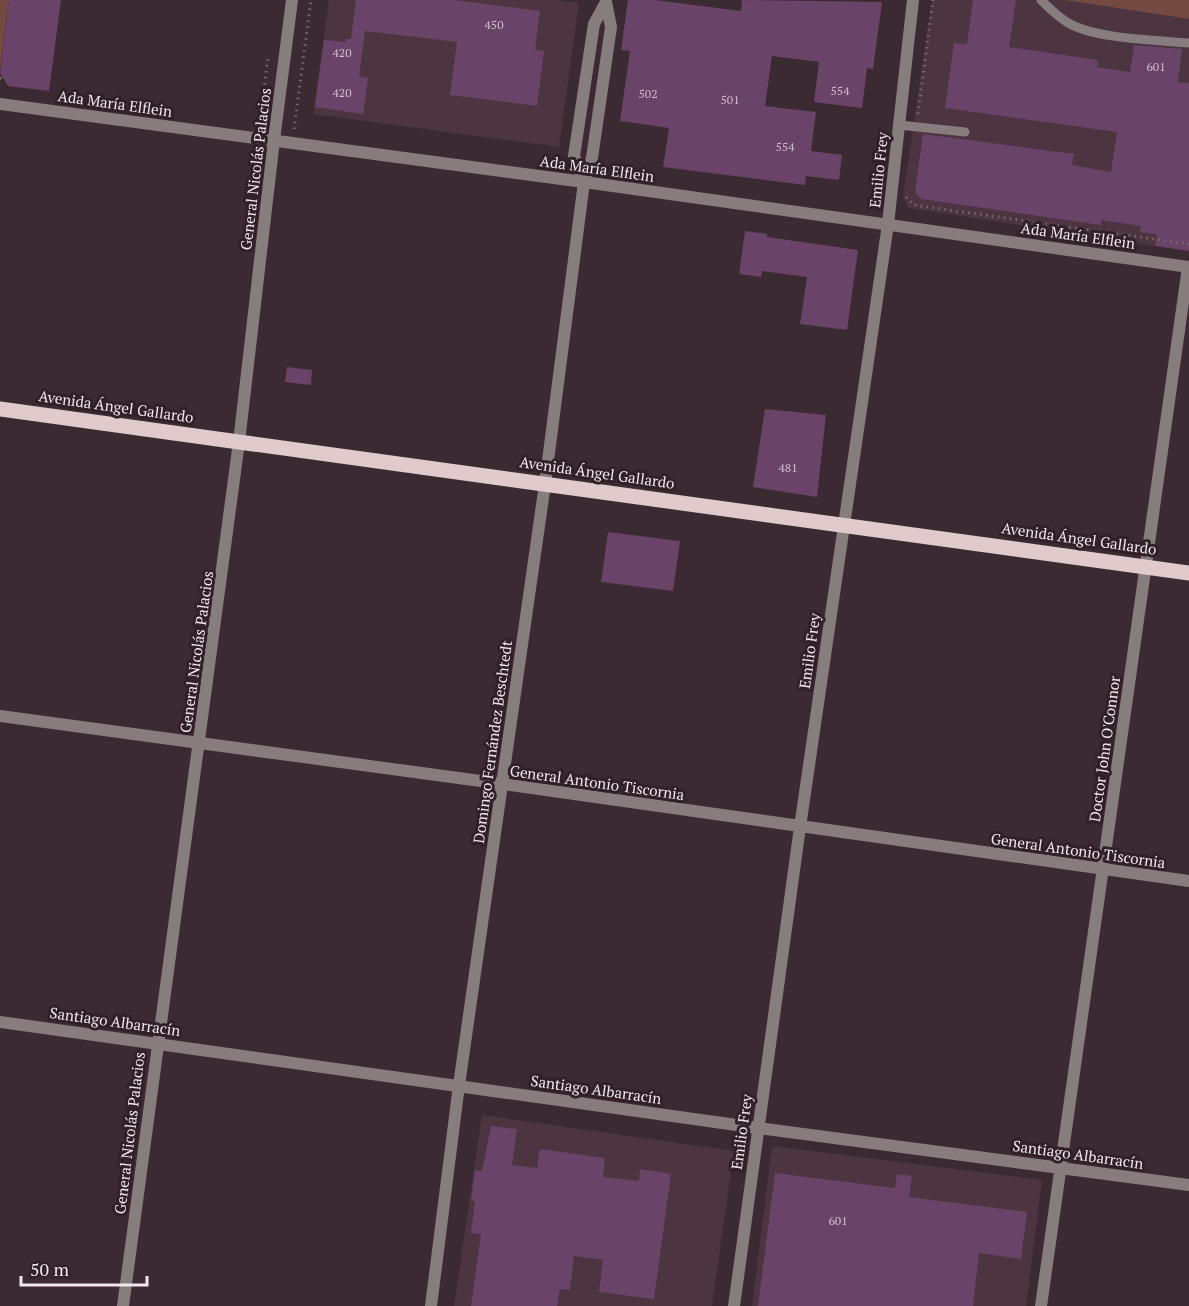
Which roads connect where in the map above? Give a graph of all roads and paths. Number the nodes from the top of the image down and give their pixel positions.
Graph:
1 (292, 0) edge
2 (311, 0) edge
3 (913, 0) edge
4 (933, 0) edge
5 (1041, 0) edge
6 (1189, 43) edge
7 (268, 58) dead end
8 (0, 104) edge
9 (899, 125) junction
10 (916, 127) junction
11 (965, 132) dead end
12 (258, 138) junction
13 (274, 140) junction
14 (292, 143) junction
15 (584, 182) junction
16 (905, 192) dead end
17 (888, 224) junction
18 (1189, 244) edge
19 (1189, 267) edge
20 (0, 410) edge
21 (239, 442) junction
22 (545, 484) junction
23 (843, 524) junction
24 (1146, 567) junction
25 (1189, 573) edge
26 (0, 716) edge
27 (200, 744) junction
28 (503, 784) junction
29 (800, 827) junction
30 (1103, 870) junction
31 (1189, 881) edge
32 (0, 1022) edge
33 (157, 1043) junction
34 (459, 1085) junction
35 (758, 1128) junction
36 (1060, 1167) junction
37 (1189, 1185) edge
38 (123, 1306) edge
39 (431, 1306) edge
40 (734, 1306) edge
41 (1041, 1306) edge

1 - 13 street, General Nicolás Palacios
2 - 14 path
3 - 9 street, Emilio Frey
4 - 10 path
5 - 6 lane
7 - 12 path
8 - 12 street, Ada María Elflein
9 - 10 lane
9 - 17 street, Emilio Frey
10 - 11 lane
12 - 13 street, Ada María Elflein
13 - 14 street, Ada María Elflein
13 - 21 street, General Nicolás Palacios
14 - 15 street, Ada María Elflein
15 - 15 street, Domingo Fernández Beschtedt
15 - 17 street, Ada María Elflein
15 - 22 street, Domingo Fernández Beschtedt
16 - 18 path
17 - 19 street, Ada María Elflein
17 - 23 street, Emilio Frey
19 - 24 street, Doctor John O'Connor
20 - 21 main road, Avenida Ángel Gallardo
21 - 22 main road, Avenida Ángel Gallardo
21 - 27 street, General Nicolás Palacios
22 - 23 main road, Avenida Ángel Gallardo
22 - 28 street, Domingo Fernández Beschtedt
23 - 24 main road, Avenida Ángel Gallardo
23 - 29 street, Emilio Frey
24 - 25 main road, Avenida Ángel Gallardo
24 - 30 street, Doctor John O'Connor
26 - 27 street, General Antonio Tiscornia
27 - 28 street, General Antonio Tiscornia
27 - 33 street, General Nicolás Palacios
28 - 29 street, General Antonio Tiscornia
28 - 34 street, Domingo Fernández Beschtedt
29 - 30 street, General Antonio Tiscornia
29 - 35 street, Emilio Frey
30 - 31 street, General Antonio Tiscornia
30 - 36 street, Doctor John O'Connor
32 - 33 street, Santiago Albarracín
33 - 34 street, Santiago Albarracín
33 - 38 street, General Nicolás Palacios
34 - 35 street, Santiago Albarracín
34 - 39 street, Domingo Fernández Beschtedt
35 - 36 street, Santiago Albarracín
35 - 40 street, Emilio Frey
36 - 37 street, Santiago Albarracín
36 - 41 street, Doctor John O'Connor

